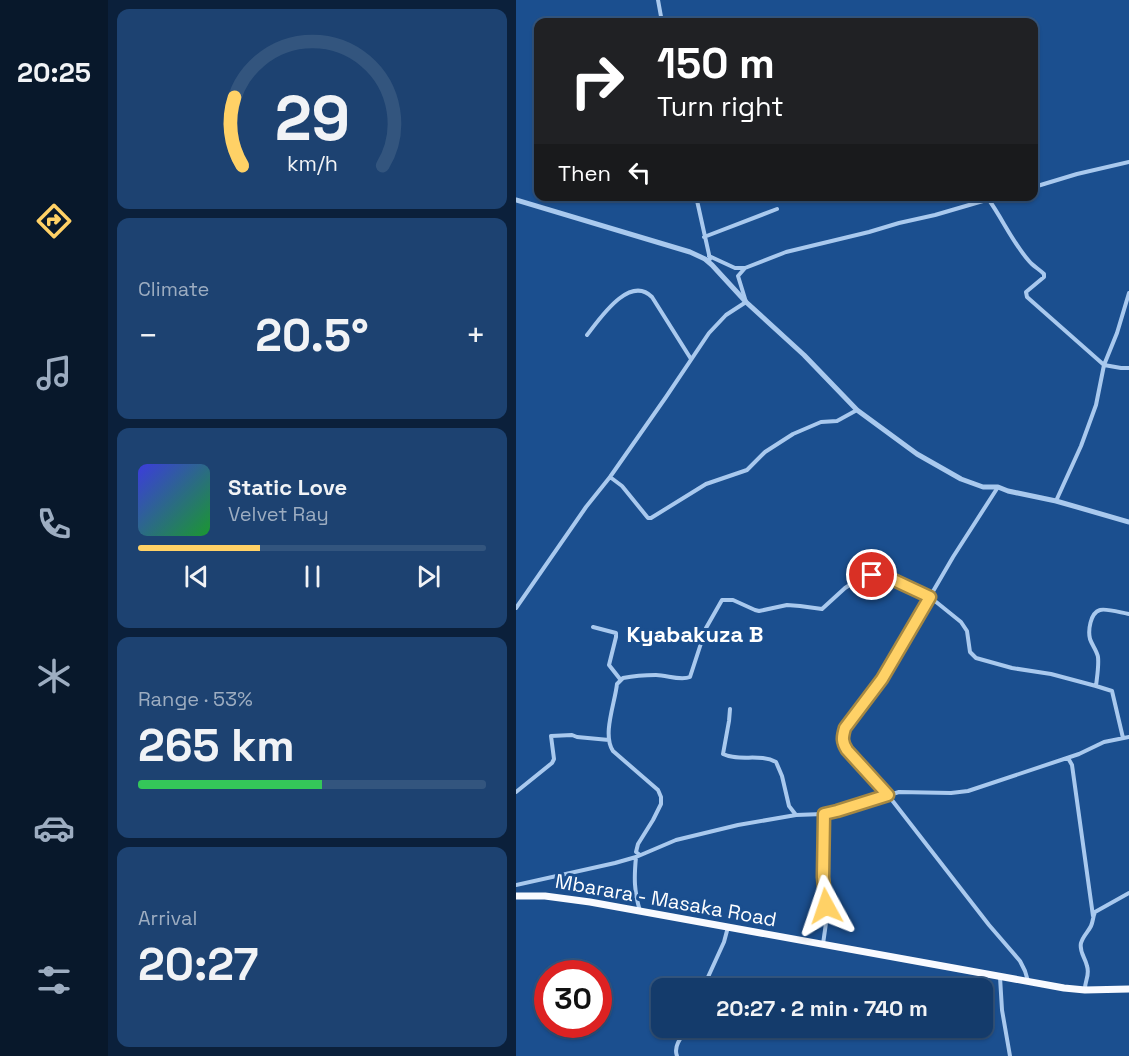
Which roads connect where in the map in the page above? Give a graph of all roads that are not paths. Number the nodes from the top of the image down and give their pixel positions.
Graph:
1 (658, 0) edge
2 (661, 18) edge
3 (1129, 162) edge
4 (1038, 186) edge
5 (516, 200) edge
6 (697, 201) edge
7 (985, 201) edge
8 (990, 201) edge
9 (777, 210) dead end
10 (704, 237) junction
11 (709, 256) junction
12 (712, 265) junction
13 (745, 268) junction
14 (1129, 294) edge
15 (746, 302) junction
16 (587, 335) dead end
17 (692, 359) junction
18 (1104, 365) junction
19 (1129, 368) edge
20 (857, 410) junction
21 (610, 477) junction
22 (998, 487) junction
23 (1056, 501) junction
24 (1129, 522) edge
25 (930, 597) junction
26 (516, 608) edge
27 (1129, 614) edge
28 (593, 627) dead end
29 (620, 679) junction
30 (1096, 686) junction
31 (730, 709) dead end
32 (1129, 737) edge
33 (1123, 738) junction
34 (609, 740) junction
35 (1079, 754) junction
36 (1068, 758) junction
37 (1072, 765) junction
38 (516, 792) edge
39 (888, 795) junction
40 (824, 814) junction
41 (796, 815) junction
42 (638, 856) junction
43 (516, 885) edge
44 (1129, 893) edge
45 (516, 896) edge
46 (640, 912) junction
47 (1093, 916) junction
48 (728, 927) junction
49 (822, 944) junction
50 (1000, 976) junction
51 (708, 978) edge
52 (1028, 982) junction
53 (1129, 989) edge
54 (1085, 990) junction
55 (681, 1038) edge
56 (676, 1056) edge
57 (1010, 1056) edge

1 - 2 street
3 - 4 street
5 - 12 street
6 - 10 street
7 - 13 street
8 - 18 street
9 - 10 street
10 - 11 street
11 - 12 street
11 - 13 street
12 - 15 street
13 - 15 street
14 - 18 street
15 - 17 street
15 - 20 street
16 - 17 street
17 - 21 street
18 - 19 street
18 - 23 street
20 - 21 street
20 - 22 street
21 - 26 street
22 - 23 street
22 - 25 street
23 - 24 street
25 - 29 street
25 - 30 street
25 - 39 street
27 - 30 street
28 - 29 street
29 - 34 street
30 - 33 street
31 - 41 street
32 - 33 street
33 - 35 street
34 - 38 street
34 - 42 street
35 - 36 street
35 - 37 street
36 - 37 street
36 - 39 street
37 - 47 street
39 - 40 street
39 - 52 street
40 - 41 street
40 - 49 street
41 - 42 street
42 - 43 street
42 - 46 street
44 - 47 street
45 - 46 highway, Mbarara - Masaka Road
46 - 48 highway, Mbarara - Masaka Road
47 - 54 street
48 - 49 highway, Mbarara - Masaka Road
48 - 51 street
49 - 50 highway, Mbarara - Masaka Road
50 - 52 highway, Mbarara - Masaka Road
50 - 57 street
52 - 54 highway, Mbarara - Masaka Road
53 - 54 highway, Mbarara - Masaka Road
55 - 56 street

